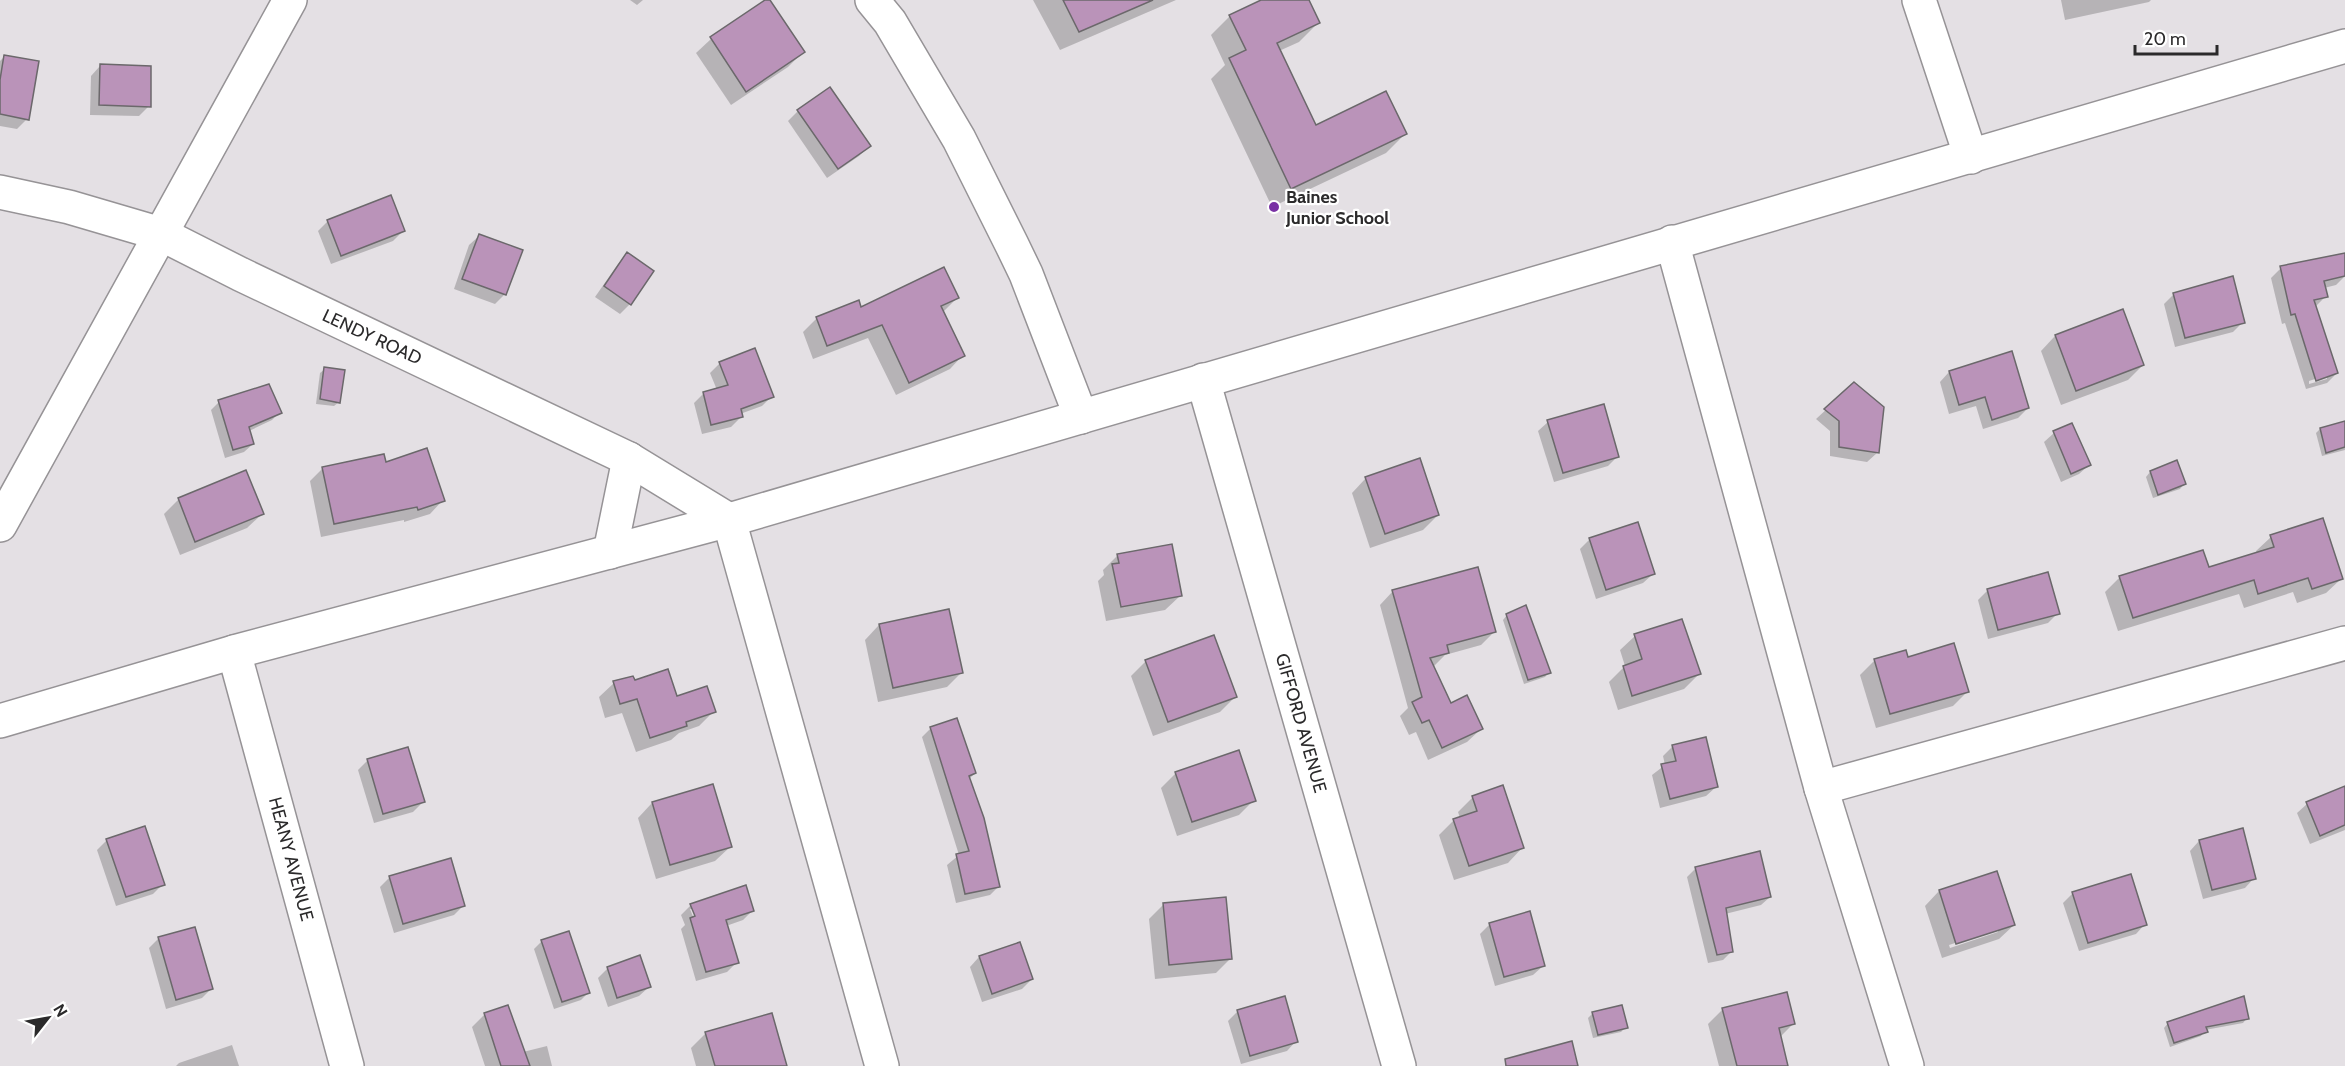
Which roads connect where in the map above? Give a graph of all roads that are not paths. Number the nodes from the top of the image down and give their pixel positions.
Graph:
1 (290, 0) edge
2 (872, 0) edge
3 (1919, 0) edge
4 (2345, 46) edge
5 (1971, 157) junction
6 (0, 192) edge
7 (161, 234) junction
8 (1672, 242) junction
9 (1203, 380) junction
10 (1081, 417) junction
11 (629, 459) junction
12 (729, 520) junction
13 (0, 525) edge
14 (610, 552) junction
15 (2345, 643) edge
16 (234, 652) junction
17 (0, 721) edge
18 (1821, 788) junction
19 (347, 1066) edge
20 (882, 1066) edge
21 (1400, 1066) edge
22 (1907, 1066) edge

1 - 7 street
2 - 10 street
3 - 5 street
4 - 5 street
5 - 8 street
6 - 7 street, LENDY ROAD
7 - 11 street, LENDY ROAD
7 - 13 street
8 - 9 street
8 - 18 street
9 - 10 street
9 - 21 street, GIFFORD AVENUE
10 - 12 street
11 - 12 street, LENDY ROAD
11 - 14 street
12 - 14 street
12 - 20 street
14 - 16 street
15 - 18 street
16 - 17 street
16 - 19 street, HEANY AVENUE
18 - 22 street

